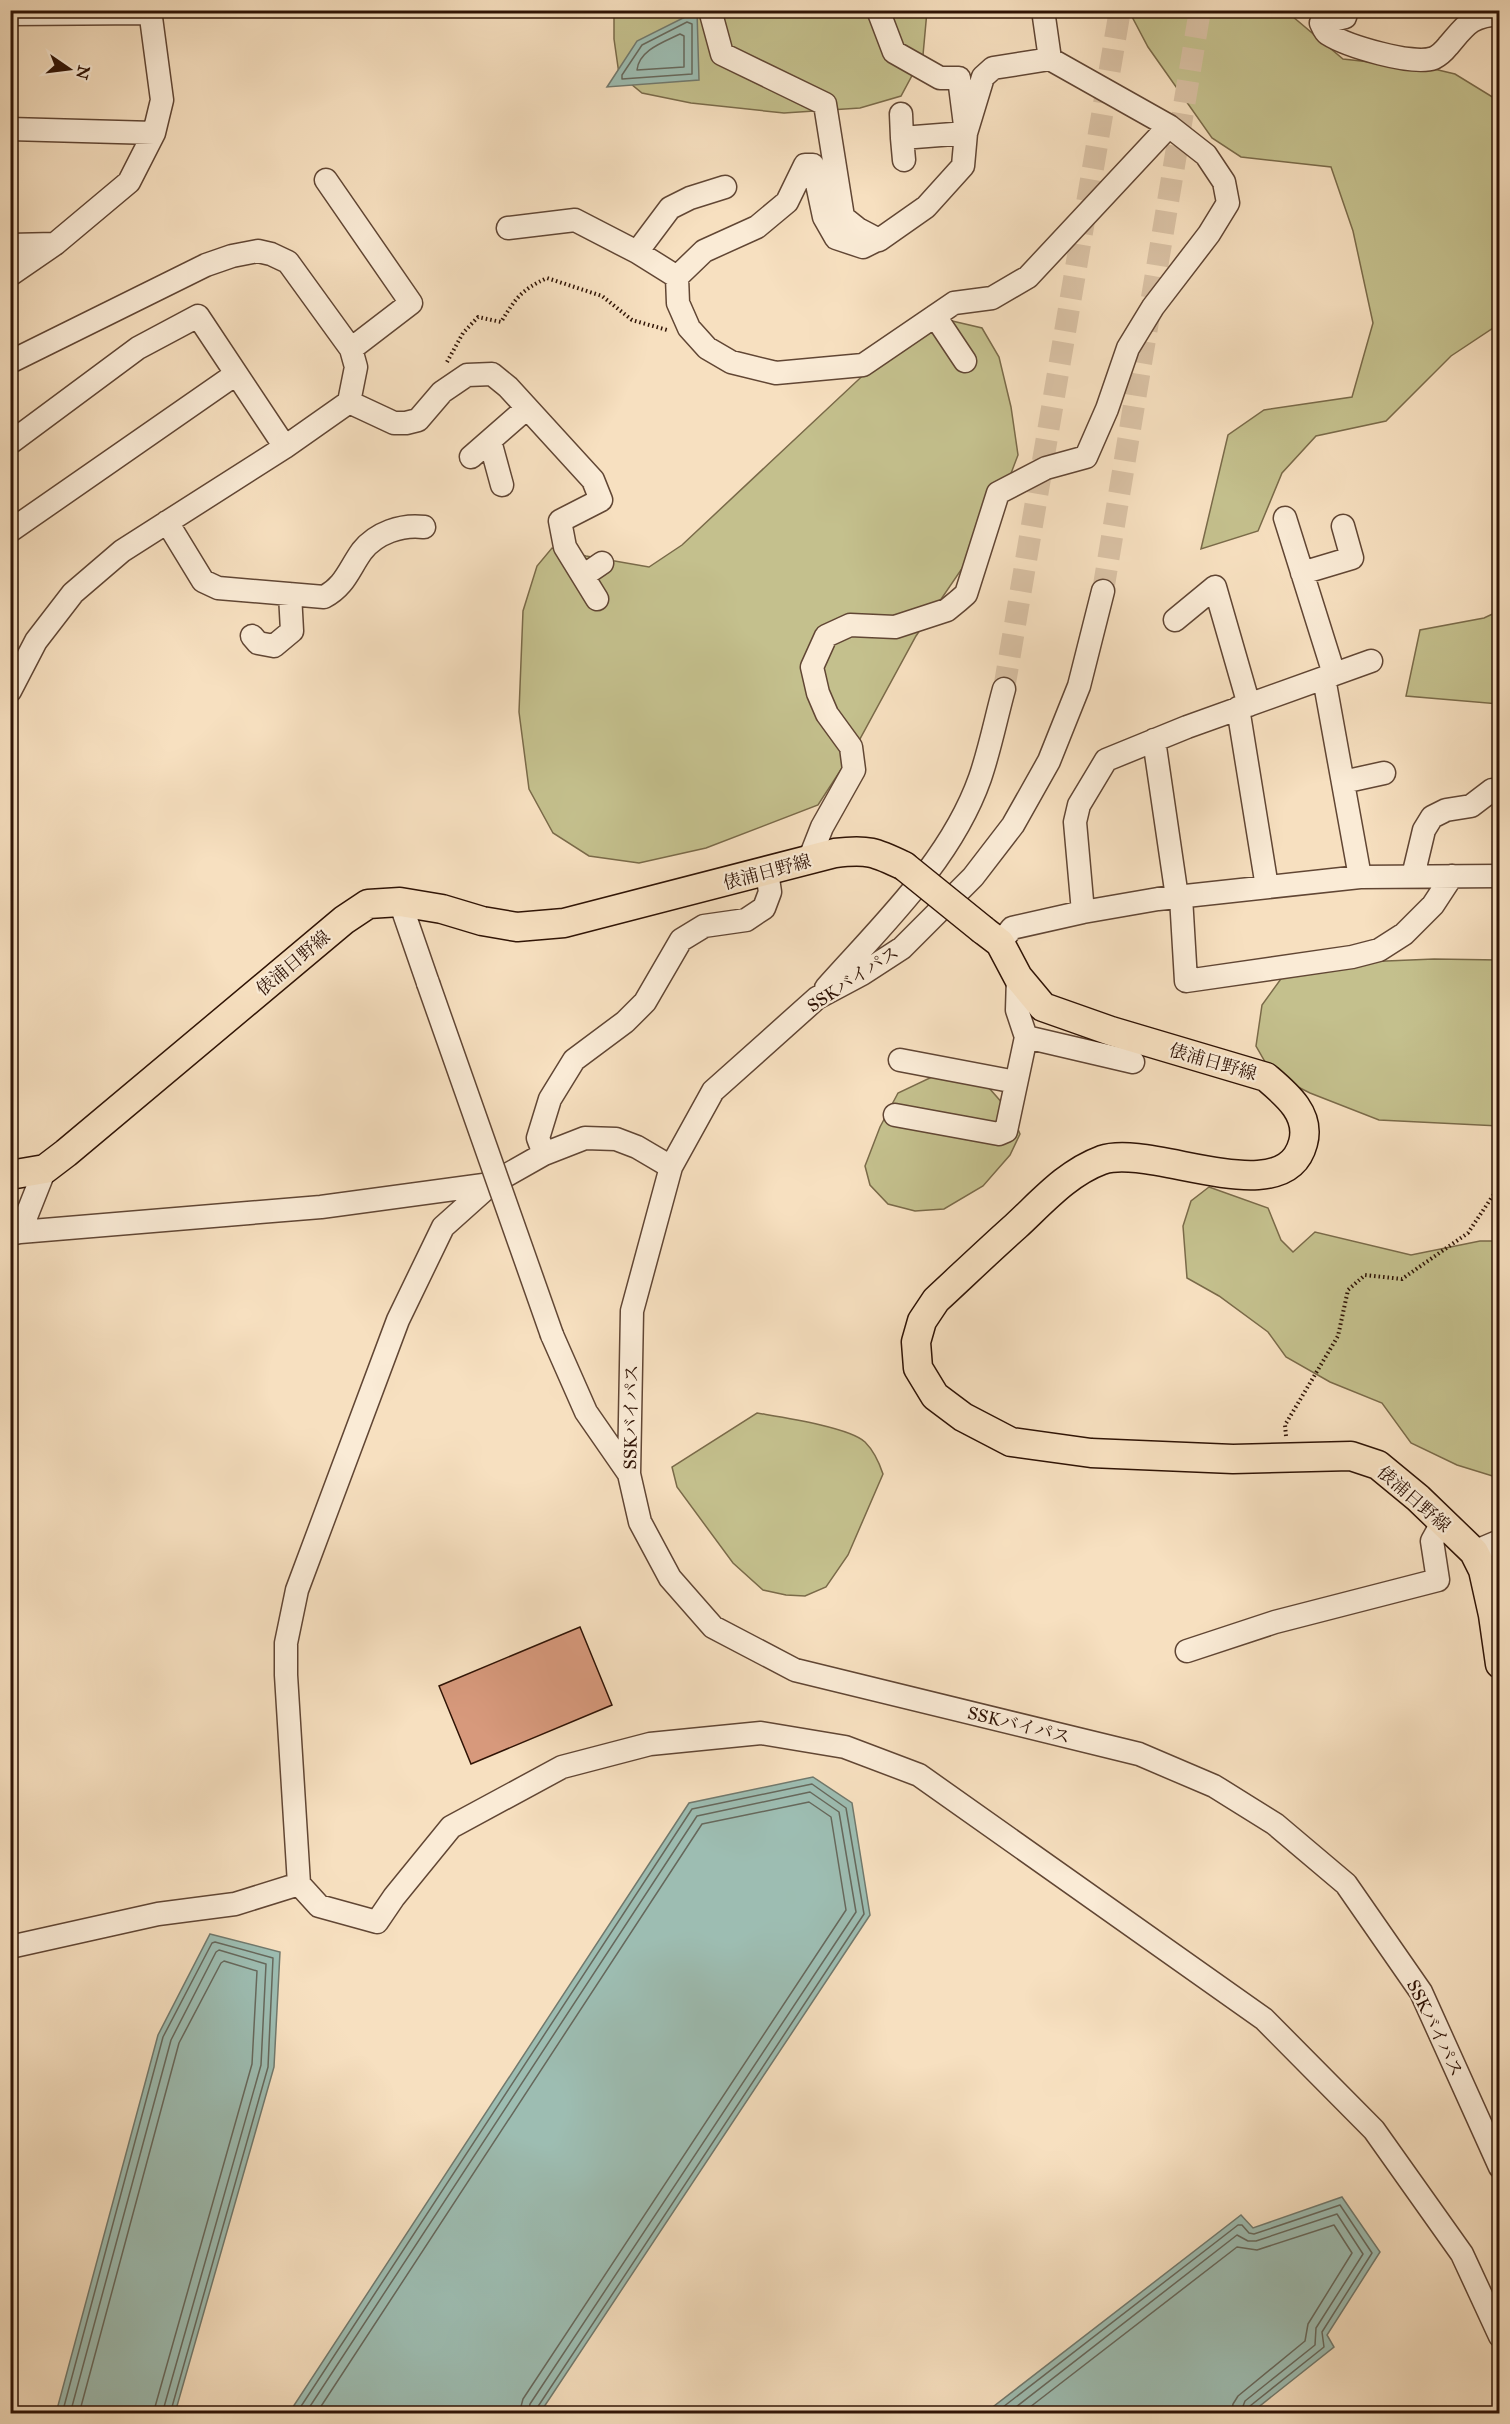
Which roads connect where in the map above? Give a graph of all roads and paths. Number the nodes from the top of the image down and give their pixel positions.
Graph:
1 (710, 10) edge
2 (878, 10) edge
3 (1043, 10) edge
4 (1347, 10) edge
5 (150, 12) edge
6 (10, 14) edge
7 (1500, 14) edge
8 (1050, 59) junction
9 (900, 114) dead end
10 (1169, 126) junction
11 (10, 129) edge
12 (154, 133) junction
13 (966, 133) junction
14 (326, 180) dead end
15 (725, 188) dead end
16 (508, 228) dead end
17 (879, 240) junction
18 (55, 244) junction
19 (10, 245) edge
20 (637, 252) junction
21 (10, 275) edge
22 (677, 277) junction
23 (935, 316) junction
24 (689, 328) junction
25 (351, 349) junction
26 (965, 361) dead end
27 (10, 362) edge
28 (440, 370) dead end
29 (236, 374) junction
30 (349, 402) junction
31 (527, 408) junction
32 (490, 441) junction
33 (10, 443) edge
34 (285, 447) junction
35 (471, 457) dead end
36 (502, 484) dead end
37 (1285, 518) dead end
38 (167, 522) junction
39 (424, 526) dead end
40 (1343, 526) dead end
41 (10, 531) edge
42 (602, 563) dead end
43 (1302, 573) junction
44 (584, 576) junction
45 (1103, 591) tunnel mouth
46 (290, 594) junction
47 (597, 598) dead end
48 (1175, 620) dead end
49 (252, 636) dead end
50 (1371, 661) dead end
51 (1329, 676) junction
52 (1004, 689) tunnel mouth
53 (10, 691) edge
54 (1244, 707) junction
55 (1154, 740) junction
56 (1384, 773) dead end
57 (1343, 782) junction
58 (1492, 790) dead end
59 (809, 860) junction
60 (767, 872) junction
61 (1413, 876) junction
62 (1452, 876) junction
63 (1500, 876) edge
64 (1360, 877) junction
65 (1267, 887) junction
66 (1179, 897) junction
67 (400, 902) junction
68 (1083, 912) junction
69 (992, 936) junction
70 (1018, 977) junction
71 (817, 998) junction
72 (1026, 1036) junction
73 (900, 1060) dead end
74 (1132, 1062) dead end
75 (1016, 1082) junction
76 (895, 1114) dead end
77 (544, 1154) junction
78 (670, 1167) junction
79 (45, 1169) junction
80 (10, 1175) edge
81 (491, 1184) junction
82 (1500, 1185) edge
83 (15, 1233) edge
84 (1288, 1457) junction
85 (629, 1474) junction
86 (1442, 1523) junction
87 (1500, 1541) edge
88 (1474, 1552) junction
89 (1187, 1651) dead end
90 (1500, 1664) edge
91 (299, 1884) junction
92 (10, 1947) edge
93 (1500, 2167) edge
94 (1500, 2336) edge

1 - 17 street
2 - 13 street
3 - 8 street
4 - 7 street
5 - 6 street
5 - 12 street
8 - 10 street
8 - 13 street
9 - 13 street
10 - 23 street
10 - 59 street
11 - 12 street
12 - 18 street
13 - 17 street
14 - 25 street
15 - 20 street
16 - 20 street
17 - 22 street
18 - 19 street
18 - 21 street
20 - 22 street
22 - 24 street
23 - 24 street
23 - 26 street
24 - 28 path
25 - 27 street
25 - 30 street
29 - 33 street
29 - 34 street
29 - 41 street
30 - 31 street
30 - 34 street
31 - 32 street
31 - 44 street
32 - 35 street
32 - 36 street
34 - 38 street
37 - 43 street
38 - 46 street
38 - 53 street
39 - 46 street
40 - 43 street
42 - 44 street
43 - 51 street
44 - 47 street
45 - 71 street, SSKバイパス
46 - 49 street
48 - 54 street
50 - 51 street
51 - 54 street
51 - 57 street
52 - 71 street
54 - 55 street
54 - 65 street
55 - 66 street
55 - 68 street
56 - 57 street
57 - 64 street
58 - 61 street
59 - 60 main road, 俵浦日野線
59 - 69 main road, 俵浦日野線, bridge
60 - 67 main road, 俵浦日野線
60 - 77 street
61 - 62 street
61 - 64 street
62 - 63 street
62 - 66 street
64 - 65 street
65 - 66 street
66 - 68 street
67 - 79 main road, 俵浦日野線
67 - 85 street, bridge
68 - 69 street
69 - 70 main road, 俵浦日野線
70 - 72 street
70 - 84 main road, 俵浦日野線
71 - 78 street, SSKバイパス
72 - 74 street
72 - 75 street
73 - 75 street
75 - 76 street
77 - 78 street
77 - 81 street
78 - 85 street, SSKバイパス
79 - 80 main road, 俵浦日野線
79 - 83 street
81 - 83 street
81 - 91 street
82 - 84 path
84 - 86 main road, 俵浦日野線
85 - 93 street, SSKバイパス
86 - 88 main road, 俵浦日野線
86 - 89 street
87 - 88 street
88 - 90 main road, 俵浦日野線
91 - 92 street
91 - 94 street

